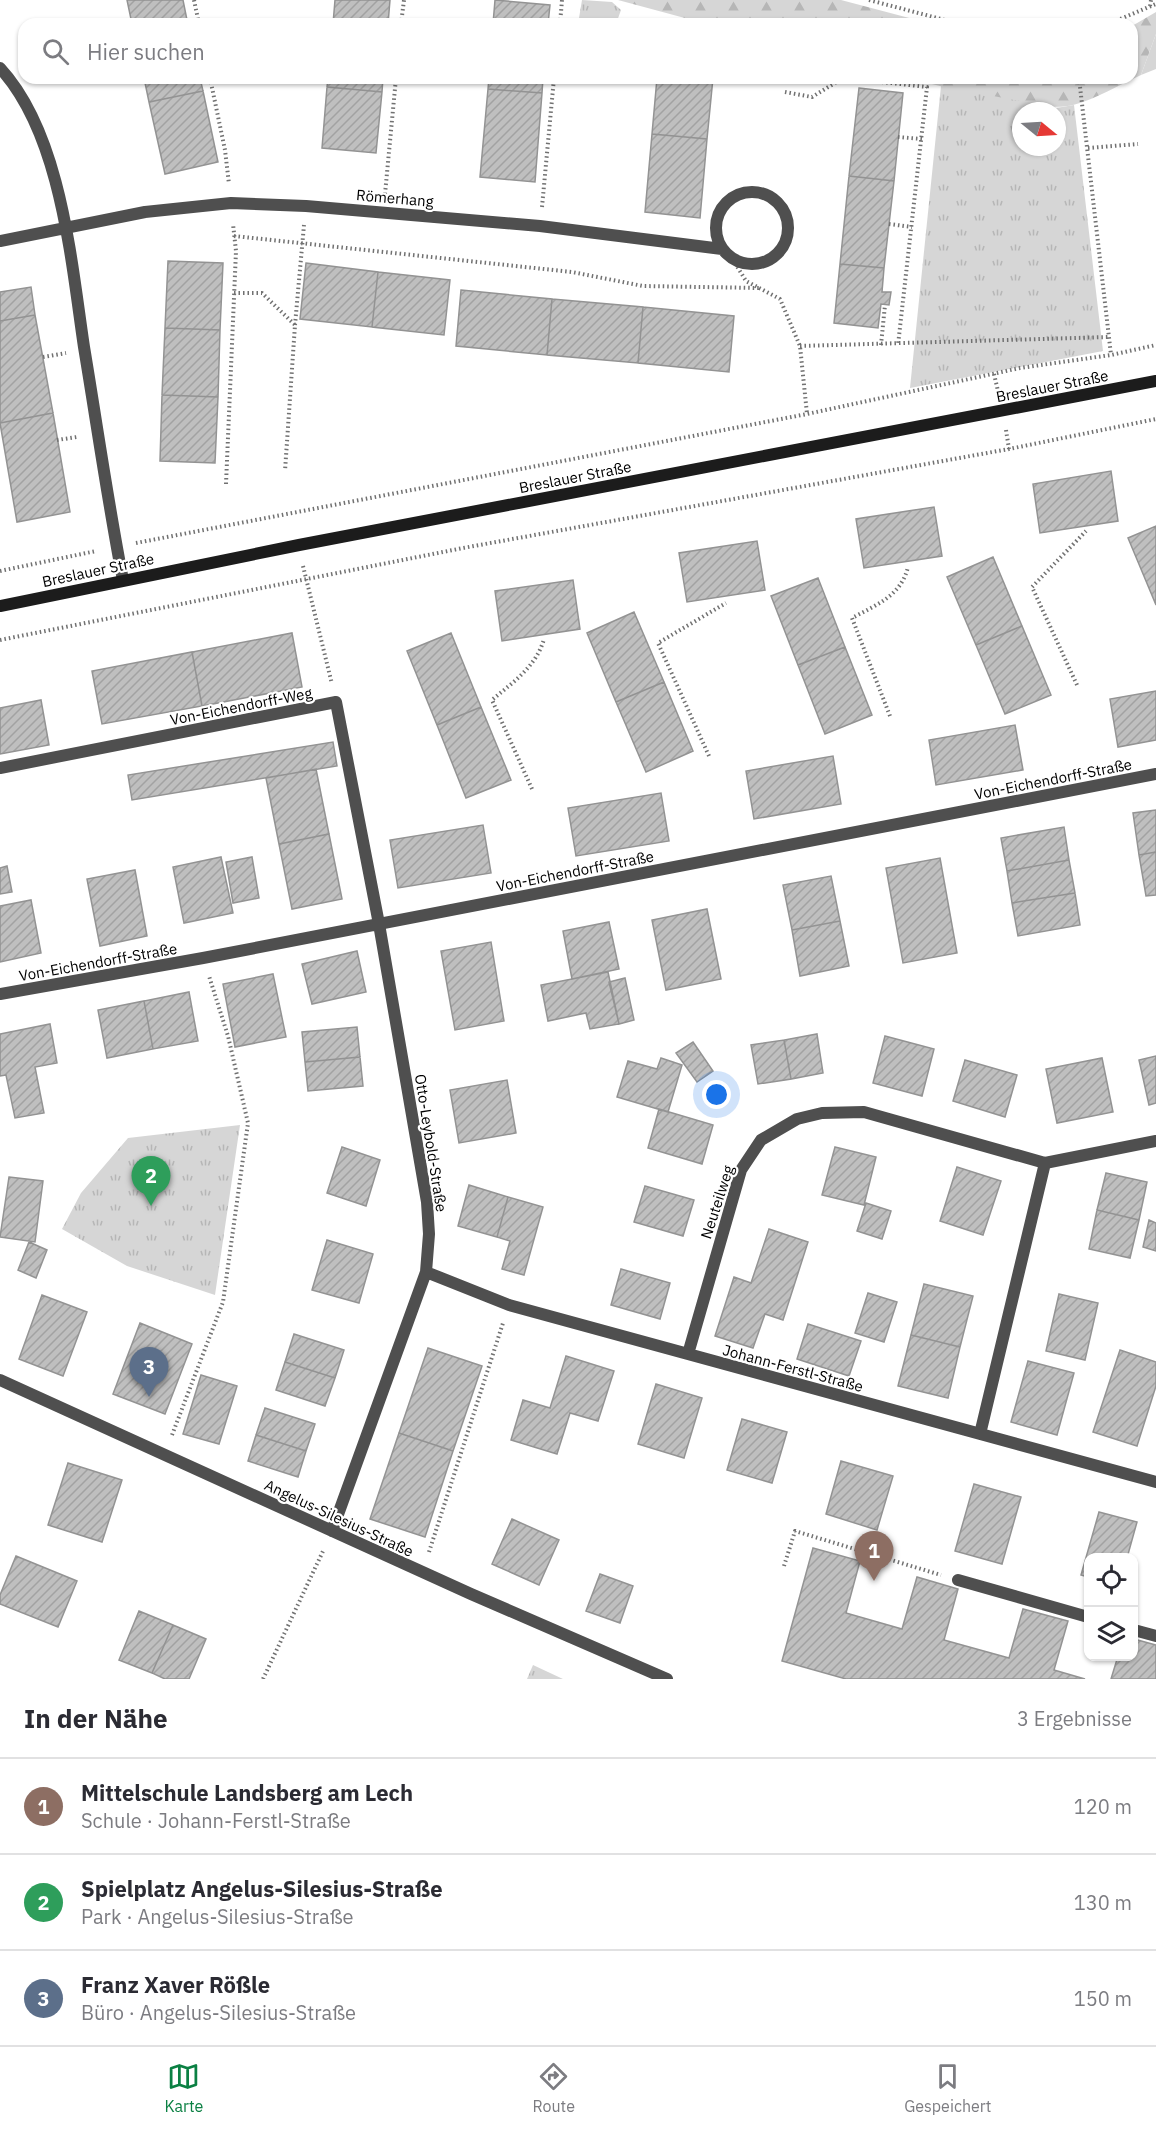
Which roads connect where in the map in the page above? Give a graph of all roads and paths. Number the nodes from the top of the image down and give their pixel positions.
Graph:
1 (194, 0) edge
2 (404, 0) edge
3 (562, 0) edge
4 (869, 0) edge
5 (1151, 0) edge
6 (1156, 4) edge
7 (1150, 6) junction
8 (198, 18) edge
9 (402, 18) edge
10 (560, 18) edge
11 (937, 18) edge
12 (1122, 18) edge
13 (0, 68) edge
14 (211, 84) edge
15 (395, 84) edge
16 (553, 84) edge
17 (834, 84) edge
18 (899, 84) edge
19 (1080, 84) edge
20 (785, 92) dead end
21 (898, 137) dead end
22 (922, 139) junction
23 (1138, 144) dead end
24 (1088, 148) junction
25 (231, 204) junction
26 (306, 206) junction
27 (384, 212) junction
28 (889, 224) dead end
29 (540, 226) junction
30 (912, 227) junction
31 (66, 228) junction
32 (234, 236) junction
33 (0, 241) edge
34 (303, 243) junction
35 (727, 253) junction
36 (760, 288) junction
37 (234, 293) junction
38 (885, 305) dead end
39 (295, 325) junction
40 (1109, 337) junction
41 (881, 345) junction
42 (898, 345) junction
43 (1156, 345) edge
44 (800, 346) junction
45 (1111, 355) junction
46 (1156, 381) edge
47 (807, 414) junction
48 (1156, 419) edge
49 (285, 471) dead end
50 (226, 484) dead end
51 (1086, 531) dead end
52 (299, 545) junction
53 (117, 547) junction
54 (908, 567) dead end
55 (0, 571) edge
56 (306, 579) junction
57 (123, 580) junction
58 (726, 603) dead end
59 (0, 606) edge
60 (544, 639) dead end
61 (0, 640) edge
62 (1077, 685) dead end
63 (336, 702) junction
64 (890, 716) dead end
65 (709, 756) dead end
66 (0, 768) edge
67 (1156, 774) edge
68 (532, 789) dead end
69 (379, 924) junction
70 (203, 958) junction
71 (0, 994) edge
72 (1156, 1141) edge
73 (1045, 1163) junction
74 (426, 1272) junction
75 (509, 1305) junction
76 (688, 1354) junction
77 (0, 1380) edge
78 (980, 1434) junction
79 (165, 1453) junction
80 (1156, 1482) edge
81 (332, 1531) junction
82 (784, 1566) dead end
83 (422, 1572) junction
84 (958, 1580) joint
85 (1084, 1616) edge
86 (1138, 1631) edge
87 (1156, 1636) edge
88 (263, 1679) edge
89 (667, 1679) edge

1 - 8 path
2 - 9 path
3 - 10 path
4 - 11 path
5 - 7 path
6 - 7 path
7 - 12 path
13 - 31 street
14 - 25 path
15 - 27 path
16 - 29 path
17 - 20 path
18 - 22 path
19 - 24 path
21 - 22 path
22 - 30 path
23 - 24 path
24 - 40 path
25 - 26 street, Römerhang
25 - 31 street, Römerhang
25 - 32 path
26 - 27 street, Römerhang
26 - 34 path
27 - 29 street, Römerhang
28 - 30 path
29 - 35 street, Römerhang
30 - 42 path
31 - 33 street, Römerhang
31 - 53 street
32 - 34 path
32 - 37 path
34 - 36 path
34 - 39 path
35 - 35 street, Römerhang
35 - 36 path
36 - 44 path
37 - 39 path
37 - 50 path
38 - 41 path
39 - 49 path
40 - 42 path
40 - 45 path
41 - 42 path
41 - 44 path
43 - 45 path
44 - 47 path
45 - 47 path
46 - 52 main road, Breslauer Straße
47 - 53 path
48 - 56 path
51 - 62 path
52 - 56 path
52 - 57 main road, Breslauer Straße
53 - 55 path
53 - 57 street
54 - 64 path
56 - 61 path
56 - 63 path
57 - 59 main road, Breslauer Straße
58 - 65 path
60 - 68 path
63 - 66 street, Von-Eichendorff-Weg
63 - 69 street
67 - 69 street, Von-Eichendorff-Straße
69 - 70 street, Von-Eichendorff-Straße
69 - 74 street, Otto-Leybold-Straße
70 - 71 street, Von-Eichendorff-Straße
70 - 79 path
72 - 73 street, Neuteilweg
73 - 76 street, Neuteilweg
73 - 78 street
74 - 75 street, Johann-Ferstl-Straße
74 - 81 street, Otto-Leybold-Straße
75 - 76 street, Johann-Ferstl-Straße
75 - 83 path
76 - 78 street, Johann-Ferstl-Straße
77 - 79 street, Angelus-Silesius-Straße
78 - 80 street, Johann-Ferstl-Straße
79 - 81 street, Angelus-Silesius-Straße
81 - 83 street, Angelus-Silesius-Straße
81 - 88 path
82 - 84 path
83 - 89 street, Angelus-Silesius-Straße
84 - 85 street
86 - 87 street

